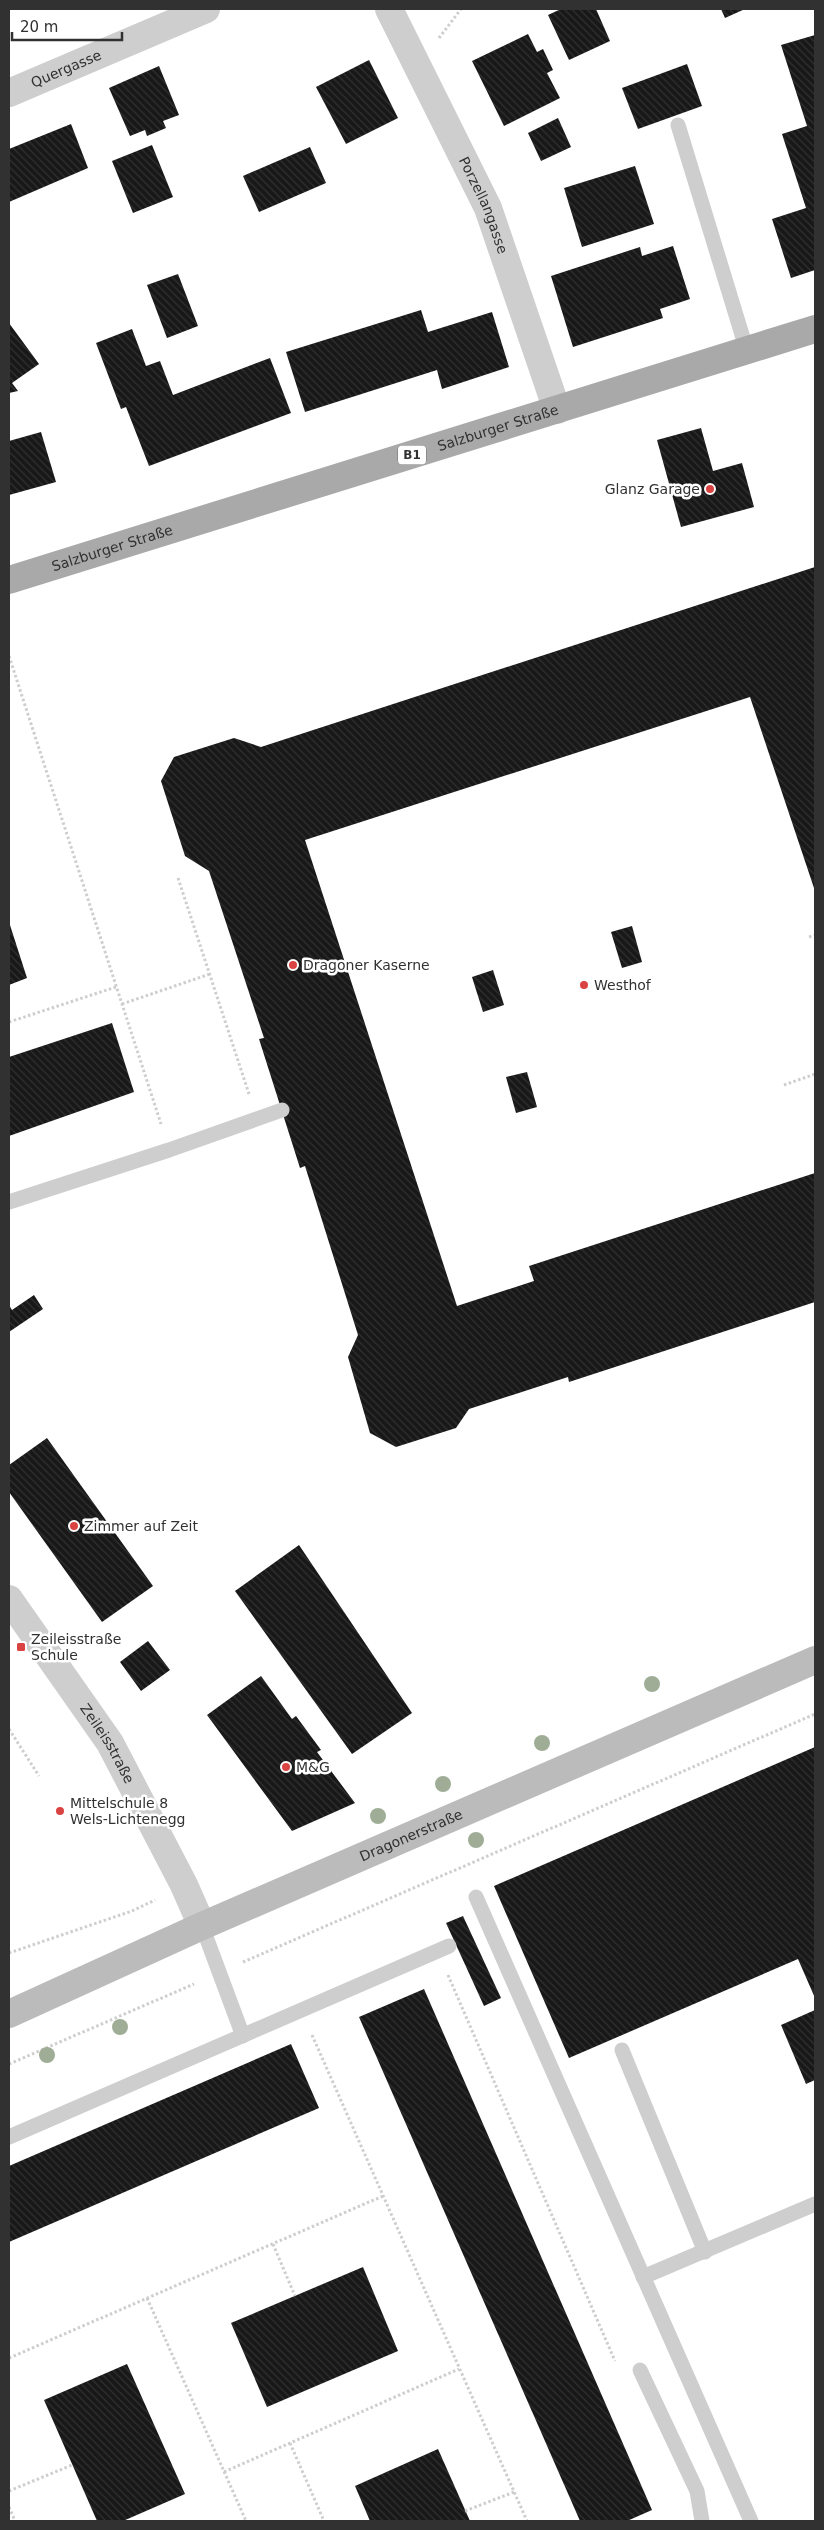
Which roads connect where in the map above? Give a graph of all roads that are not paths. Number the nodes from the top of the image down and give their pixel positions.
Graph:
1 (206, 9) edge
2 (389, 9) edge
3 (9, 93) edge
4 (678, 125) dead end
5 (815, 329) edge
6 (747, 351) junction
7 (557, 410) junction
8 (9, 580) edge
9 (282, 1110) dead end
10 (9, 1202) edge
11 (9, 1599) edge
12 (815, 1660) edge
13 (476, 1897) dead end
14 (202, 1926) junction
15 (443, 1949) road end
16 (9, 2014) edge
17 (243, 2036) junction
18 (622, 2050) dead end
19 (9, 2137) edge
20 (815, 2204) edge
21 (705, 2252) junction
22 (643, 2277) junction
23 (640, 2370) dead end
24 (702, 2521) edge
25 (751, 2521) edge

1 - 3 street, Quergasse
2 - 7 street, Porzellangasse
4 - 6 lane
5 - 6 main road, Salzburger Straße / B1
6 - 7 main road, Salzburger Straße / B1
7 - 8 main road, Salzburger Straße / B1
9 - 10 lane
11 - 14 street, Zeileisstraße
12 - 14 main road, Dragonerstraße
13 - 22 lane
14 - 16 main road, Dragonerstraße
14 - 17 lane
15 - 17 lane
17 - 19 lane
18 - 21 lane
20 - 21 lane
21 - 22 lane
22 - 25 lane
23 - 24 lane

